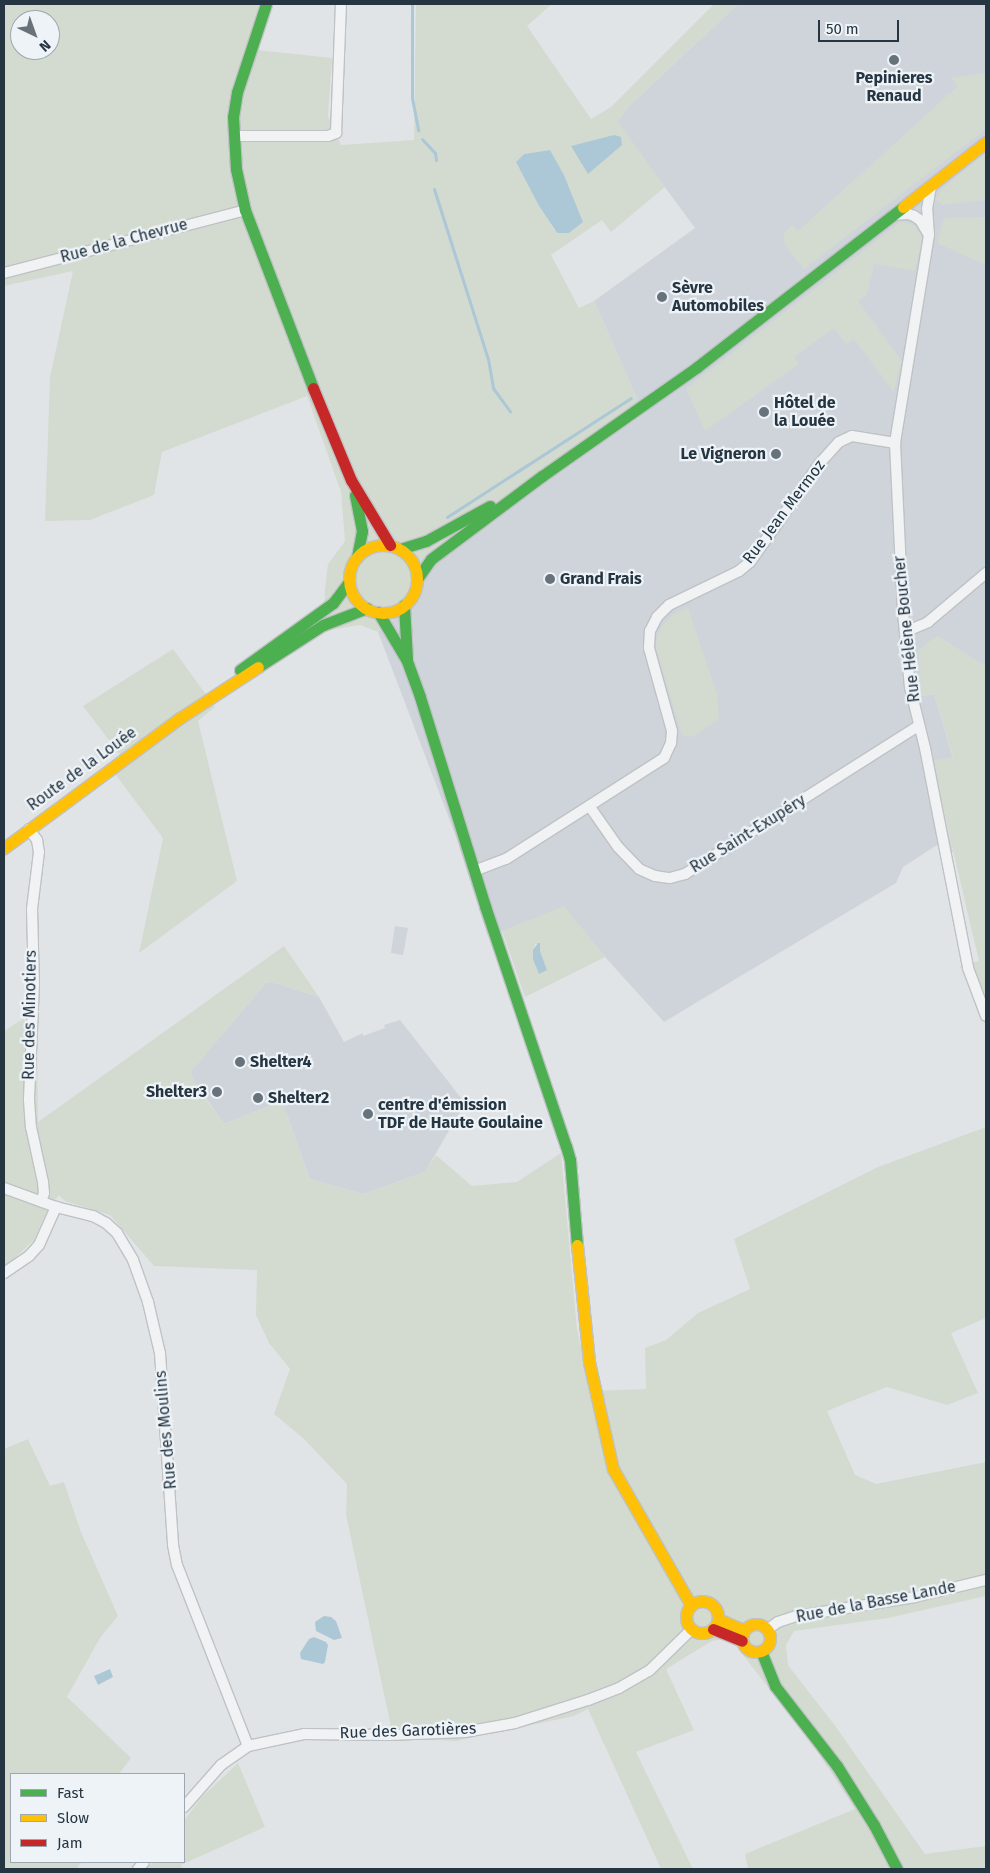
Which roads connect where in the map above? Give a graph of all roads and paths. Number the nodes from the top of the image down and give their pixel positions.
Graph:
1 (266, 4) edge
2 (341, 4) edge
3 (234, 136) junction
4 (986, 142) edge
5 (931, 186) junction
6 (245, 210) junction
7 (893, 215) junction
8 (929, 235) junction
9 (4, 273) edge
10 (895, 443) junction
11 (542, 476) junction
12 (351, 480) junction
13 (395, 547) junction
14 (357, 557) junction
15 (986, 573) edge
16 (417, 578) junction
17 (349, 582) junction
18 (404, 605) junction
19 (372, 610) junction
20 (905, 632) junction
21 (407, 661) junction
22 (180, 718) junction
23 (918, 726) junction
24 (590, 807) junction
25 (29, 829) junction
26 (4, 848) edge
27 (474, 871) junction
28 (986, 1016) edge
29 (4, 1188) edge
30 (41, 1202) junction
31 (56, 1207) junction
32 (4, 1273) edge
33 (986, 1580) edge
34 (691, 1606) junction
35 (715, 1624) junction
36 (768, 1629) junction
37 (691, 1630) junction
38 (743, 1635) junction
39 (761, 1651) junction
40 (248, 1746) junction
41 (185, 1806) edge
42 (896, 1867) edge

1 - 3 street
2 - 3 street
3 - 6 street
4 - 5 street
5 - 7 street
5 - 8 street, Rue Hélène Boucher
6 - 9 street, Rue de la Chevrue
6 - 12 street
7 - 8 street
7 - 11 street
8 - 10 street, Rue Hélène Boucher
10 - 20 street, Rue Hélène Boucher
10 - 24 street, Rue Jean Mermoz
11 - 13 street
11 - 16 street
12 - 13 street
12 - 14 street
13 - 14 street
13 - 16 street
14 - 17 street
15 - 20 street
16 - 18 street
17 - 19 street
17 - 22 street, Route de la Louée
18 - 19 street
18 - 21 street
19 - 21 street
19 - 22 street, Route de la Louée
20 - 23 street, Rue Hélène Boucher
21 - 27 street
22 - 25 street, Route de la Louée
23 - 24 street, Rue Saint-Exupéry
23 - 28 street, Rue Hélène Boucher
24 - 27 street, Rue Jean Mermoz
25 - 26 street, Route de la Louée
25 - 30 street, Rue des Minotiers
27 - 34 street
29 - 30 street, Rue des Moulins
30 - 31 street, Rue des Moulins
31 - 32 street
31 - 40 street, Rue des Moulins
33 - 36 street, Rue de la Basse Lande
34 - 35 street
34 - 37 street
35 - 37 street
35 - 38 street
36 - 38 street
36 - 39 street
37 - 40 street, Rue des Garotières
38 - 39 street
39 - 42 street
40 - 41 street, Rue des Garotières

